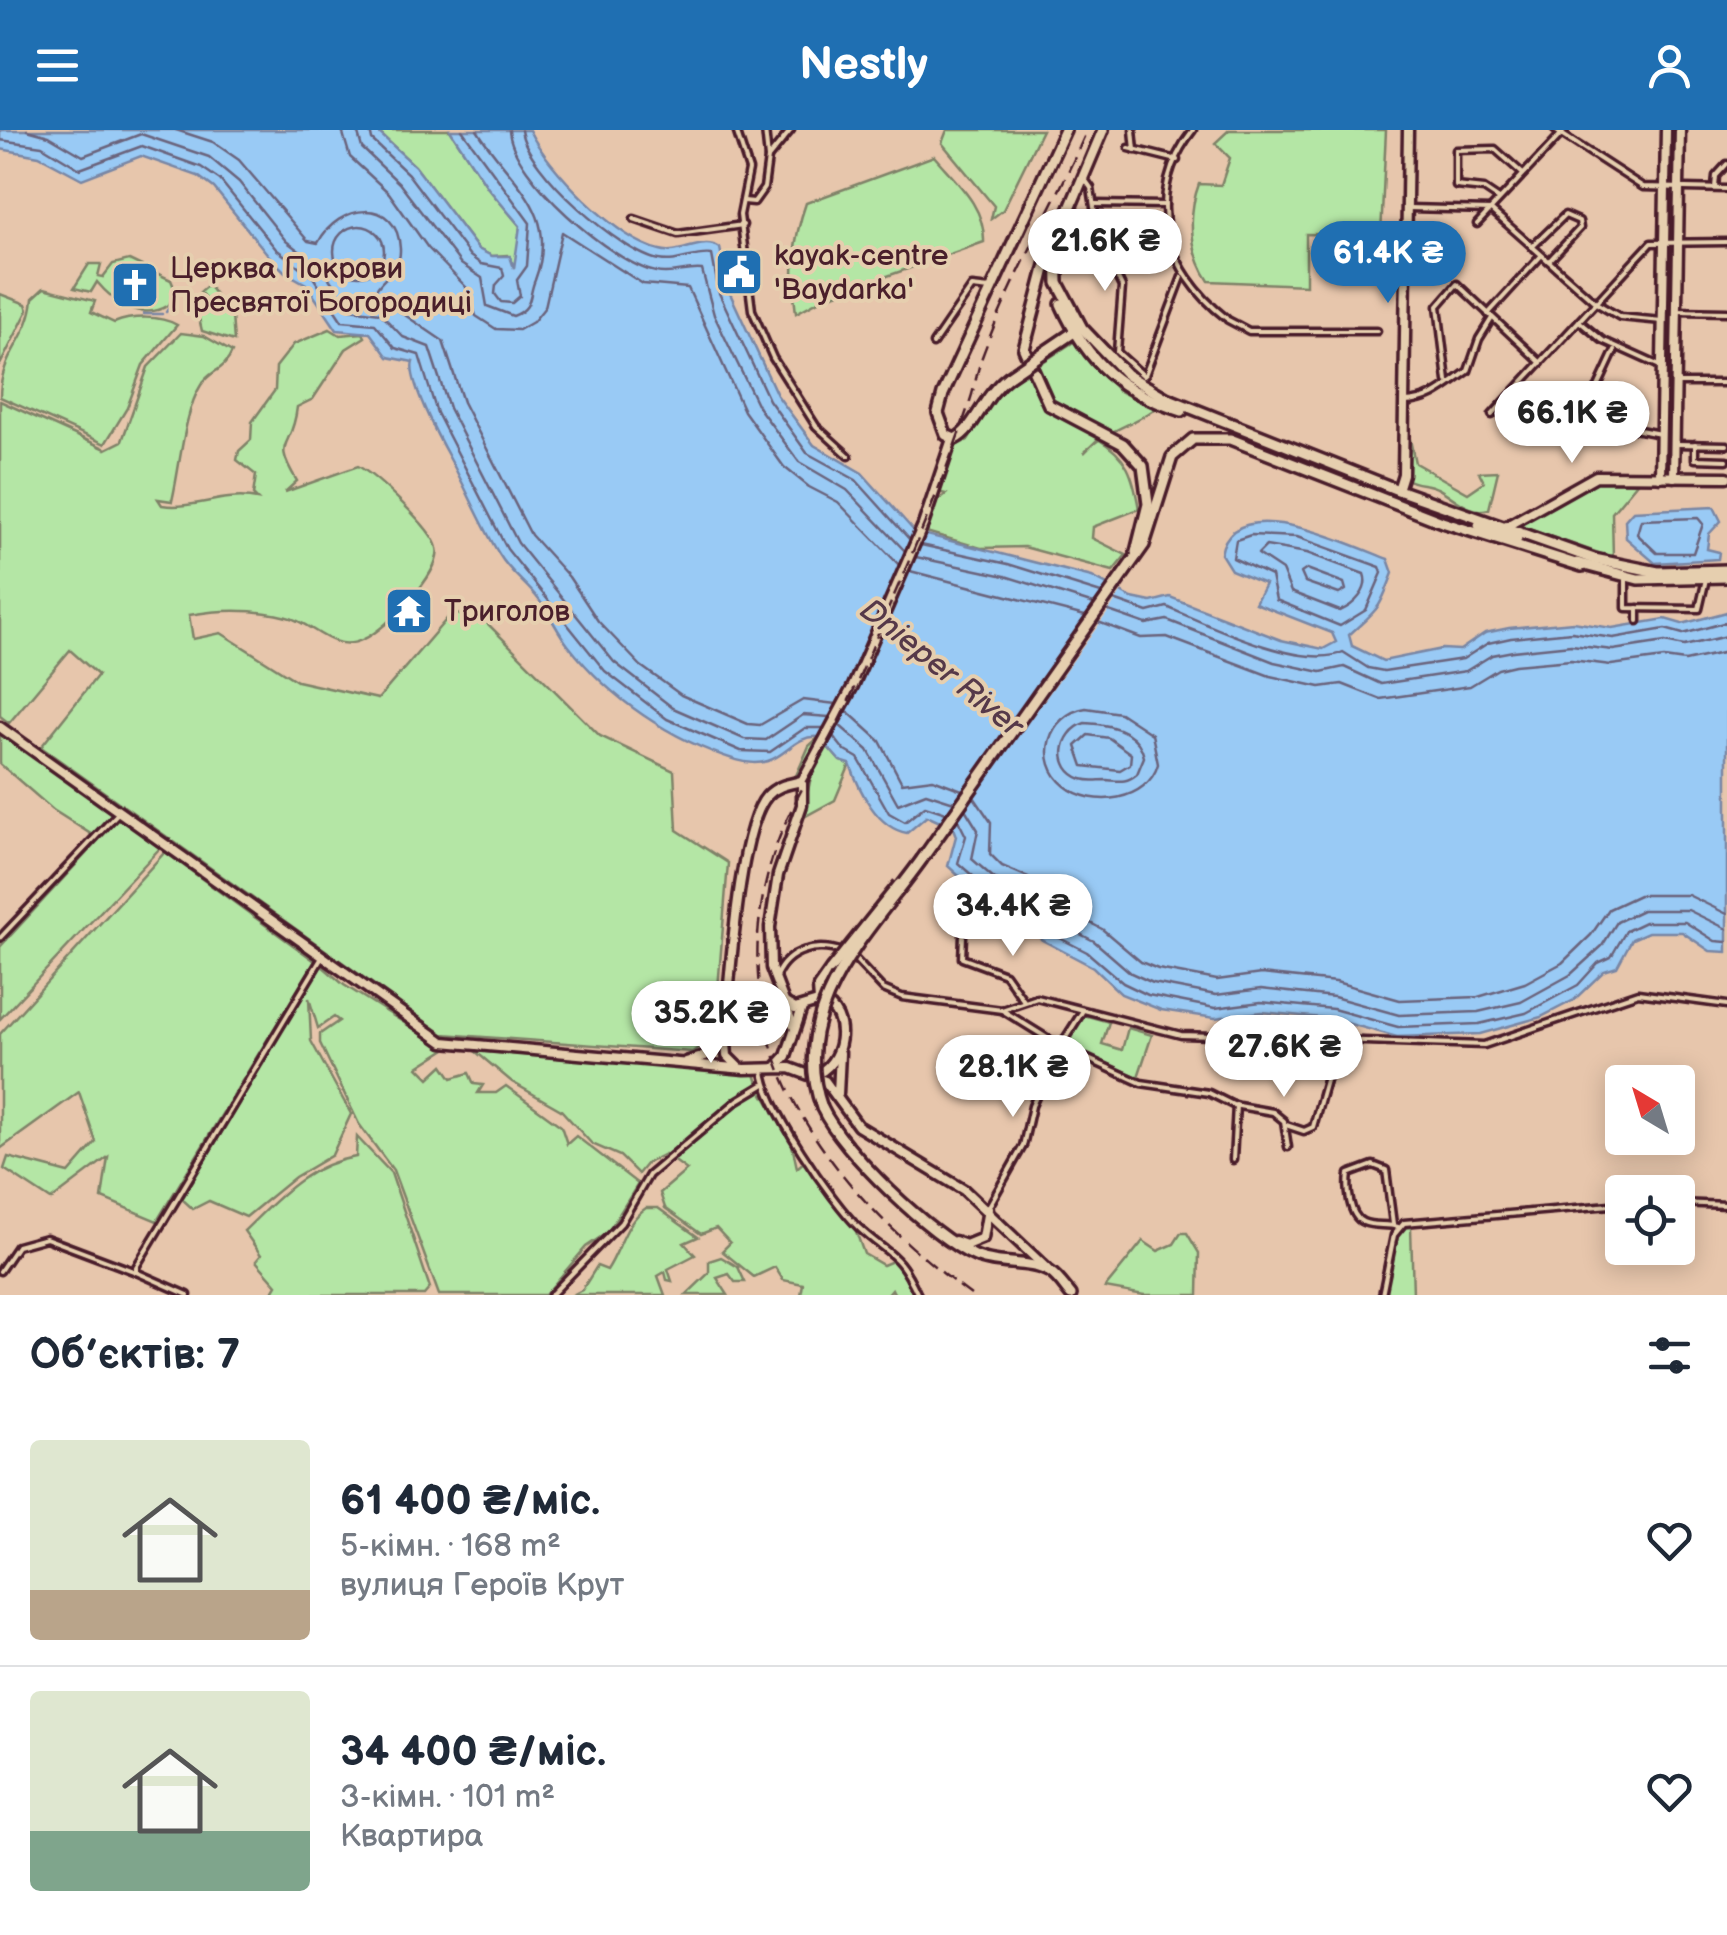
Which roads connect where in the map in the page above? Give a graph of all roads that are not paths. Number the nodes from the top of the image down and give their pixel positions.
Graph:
1 (736, 130) edge
2 (765, 130) edge
3 (791, 130) edge
4 (1064, 130) edge
5 (1104, 130) edge
6 (1133, 130) edge
7 (1194, 130) edge
8 (1408, 130) edge
9 (1555, 130) edge
10 (1666, 130) edge
11 (1680, 130) edge
12 (1563, 132) edge
13 (768, 158) junction
14 (1177, 160) junction
15 (1727, 164) edge
16 (1523, 174) junction
17 (1082, 177) junction
18 (1665, 188) junction
19 (1679, 188) junction
20 (1715, 188) junction
21 (1727, 188) edge
22 (1499, 200) junction
23 (744, 201) junction
24 (1092, 204) junction
25 (1164, 205) junction
26 (1408, 208) junction
27 (1491, 210) junction
28 (634, 219) dead end
29 (1477, 224) dead end
30 (743, 225) junction
31 (1057, 236) junction
32 (1663, 241) junction
33 (1678, 241) junction
34 (1727, 242) edge
35 (1532, 246) junction
36 (1541, 256) junction
37 (1548, 262) junction
38 (1182, 277) junction
39 (990, 289) junction
40 (1596, 304) junction
41 (1676, 312) junction
42 (1727, 312) edge
43 (1490, 316) junction
44 (1579, 322) junction
45 (1662, 322) junction
46 (1377, 331) dead end
47 (1079, 332) junction
48 (933, 344) dead end
49 (1614, 350) dead end
50 (1541, 363) junction
51 (1662, 367) junction
52 (1142, 380) junction
53 (1447, 380) junction
54 (1676, 383) junction
55 (1727, 383) edge
56 (1518, 388) junction
57 (1144, 400) junction
58 (1405, 402) junction
59 (1492, 415) dead end
60 (1583, 419) junction
61 (1661, 434) junction
62 (952, 441) junction
63 (1674, 444) junction
64 (1695, 444) junction
65 (1727, 444) edge
66 (848, 456) dead end
67 (1727, 460) edge
68 (1674, 477) junction
69 (1727, 477) edge
70 (1660, 478) junction
71 (1398, 490) junction
72 (1502, 530) junction
73 (1132, 564) junction
74 (1582, 566) junction
75 (1727, 573) edge
76 (1626, 574) junction
77 (1698, 576) junction
78 (1638, 608) junction
79 (1638, 621) dead end
80 (0, 727) edge
81 (801, 781) junction
82 (118, 813) junction
83 (922, 859) junction
84 (963, 936) dead end
85 (0, 938) edge
86 (769, 956) junction
87 (321, 959) junction
88 (786, 960) junction
89 (774, 981) junction
90 (819, 1000) junction
91 (1024, 1001) junction
92 (784, 1002) junction
93 (805, 1005) junction
94 (1727, 1005) edge
95 (1002, 1010) junction
96 (1082, 1012) junction
97 (793, 1025) junction
98 (725, 1030) junction
99 (1242, 1038) junction
100 (841, 1039) junction
101 (1337, 1041) junction
102 (790, 1043) junction
103 (1060, 1046) junction
104 (671, 1063) junction
105 (776, 1067) junction
106 (745, 1069) junction
107 (762, 1069) junction
108 (1235, 1070) dead end
109 (804, 1073) junction
110 (763, 1085) junction
111 (838, 1098) junction
112 (1236, 1105) junction
113 (1286, 1126) junction
114 (1288, 1147) dead end
115 (1232, 1160) dead end
116 (1695, 1204) edge
117 (1605, 1205) edge
118 (1727, 1205) edge
119 (988, 1209) junction
120 (1396, 1225) junction
121 (948, 1238) junction
122 (0, 1271) edge
123 (136, 1272) junction
124 (1050, 1272) junction
125 (188, 1295) edge
126 (551, 1295) edge
127 (918, 1295) edge
128 (1071, 1295) edge
129 (1382, 1295) edge

1 - 23 street
2 - 13 street
3 - 13 street
4 - 39 main road
5 - 17 main road
6 - 14 street
7 - 14 street
8 - 26 main road
9 - 12 street
10 - 18 main road
11 - 19 main road
12 - 16 street
12 - 18 street
13 - 23 street
14 - 25 street
15 - 20 street
16 - 22 street
16 - 22 street
17 - 24 street
17 - 31 main road
18 - 19 street
18 - 32 main road
19 - 20 street
19 - 33 main road
20 - 21 street
22 - 27 street
23 - 30 street
24 - 25 street
24 - 52 street
25 - 38 street
26 - 27 street
26 - 58 main road
27 - 29 street
27 - 35 street
28 - 30 street
30 - 66 street
31 - 47 main road
31 - 73 main road
32 - 33 street
32 - 40 street
32 - 45 main road
33 - 34 street
33 - 41 main road
35 - 36 street
35 - 37 street
36 - 37 street
36 - 43 street
37 - 40 street
38 - 46 street
38 - 52 street
39 - 48 street
39 - 62 main road
40 - 44 street
40 - 45 street
41 - 42 street
41 - 54 main road
43 - 50 street
43 - 53 street
43 - 53 street
44 - 50 street
44 - 51 street
45 - 51 main road
47 - 52 main road
47 - 57 main road
47 - 62 main road, bridge
49 - 60 street
50 - 56 street
51 - 61 main road
52 - 57 street
52 - 71 main road
53 - 58 street
54 - 55 street
54 - 63 main road
56 - 59 street
56 - 60 street
57 - 71 main road
58 - 71 main road
60 - 61 street
61 - 70 main road
62 - 81 main road
63 - 64 street
63 - 68 main road
64 - 65 street
64 - 67 street
68 - 69 main road
68 - 70 main road
70 - 72 main road
71 - 72 main road
72 - 74 main road
72 - 76 main road
73 - 74 main road
73 - 83 main road
74 - 76 main road
75 - 77 main road
76 - 77 main road
76 - 78 street
77 - 78 street
78 - 79 street
80 - 82 main road
81 - 86 main road
81 - 98 main road
82 - 85 street
82 - 87 main road
83 - 90 main road, bridge
83 - 121 main road, bridge
84 - 91 street
86 - 88 street
86 - 89 main road
87 - 104 main road
87 - 123 street
88 - 89 street
88 - 95 street
89 - 92 main road
90 - 93 main road
90 - 100 main road
91 - 95 street
91 - 96 street
92 - 93 main road
92 - 97 main road
93 - 97 main road
94 - 101 street
95 - 103 street
96 - 99 street
96 - 103 street
97 - 102 main road
98 - 104 main road
98 - 106 main road
99 - 101 street
99 - 108 street
100 - 109 main road
100 - 111 main road
101 - 113 street
102 - 105 main road
102 - 109 main road
103 - 112 street
103 - 119 street
104 - 106 main road
105 - 107 main road
105 - 109 main road
106 - 107 main road
107 - 110 street
109 - 111 main road
110 - 126 street
110 - 127 street
111 - 119 main road
112 - 113 street
112 - 115 street
113 - 114 street
116 - 118 street
117 - 120 street
119 - 121 main road
119 - 124 main road
120 - 120 street
120 - 129 street
121 - 124 main road
122 - 123 street
123 - 125 street
124 - 128 main road

